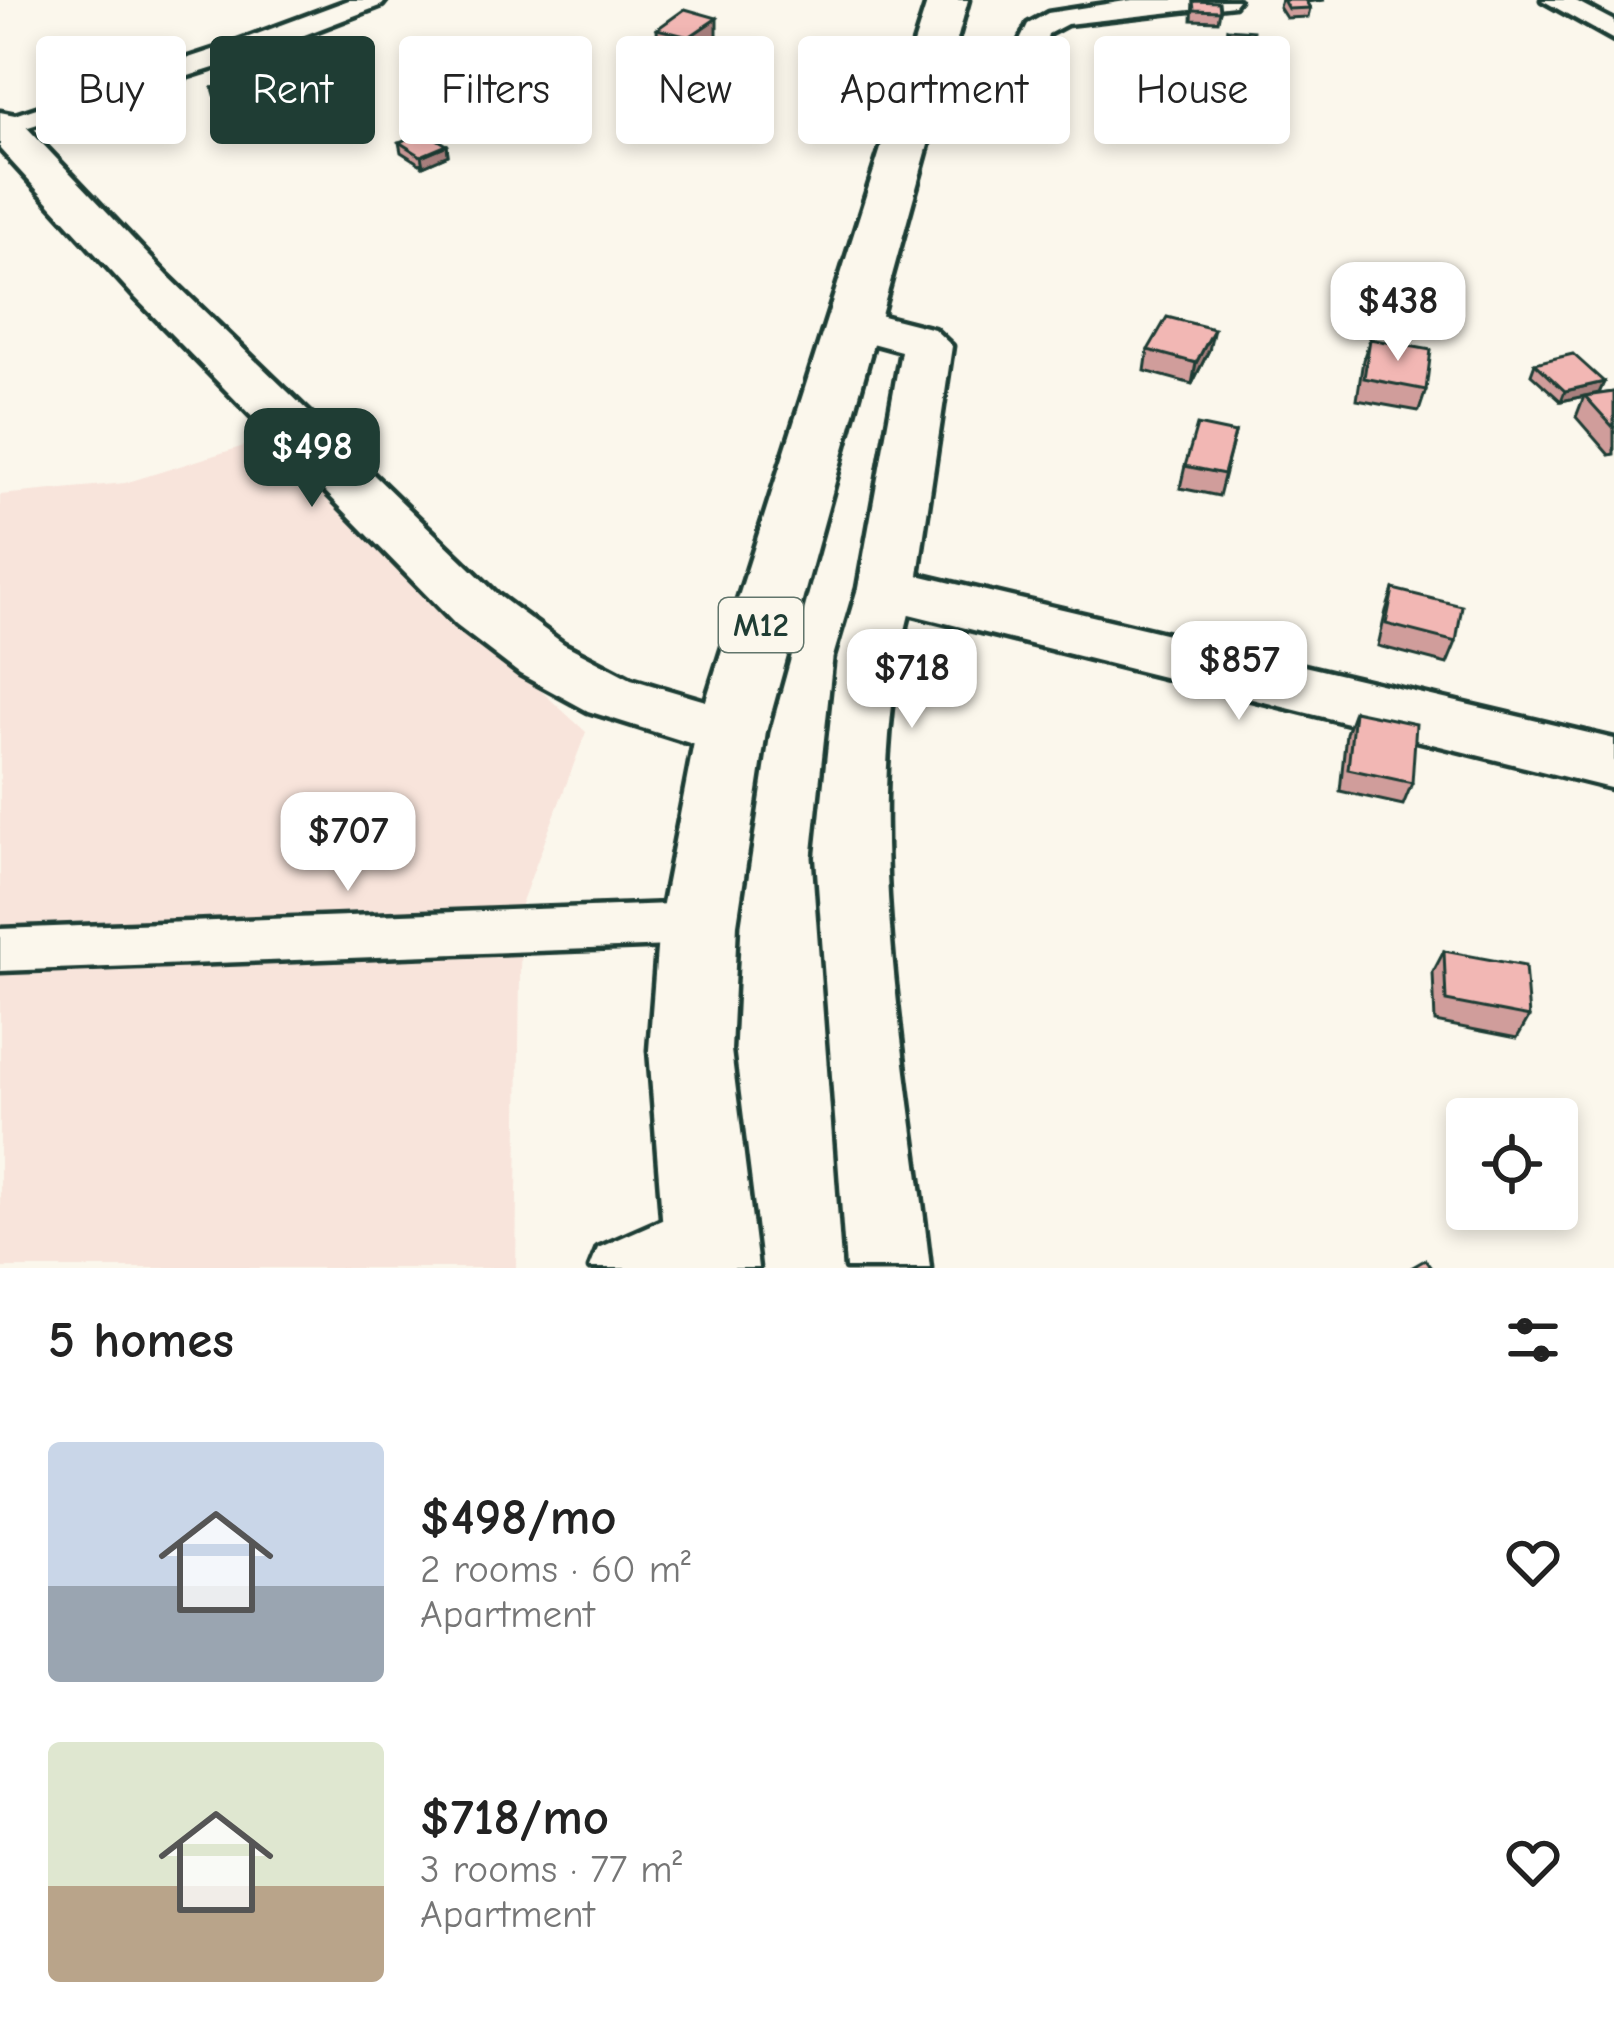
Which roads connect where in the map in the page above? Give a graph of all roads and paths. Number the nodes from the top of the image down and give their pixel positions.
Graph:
1 (373, 0) edge
2 (947, 0) edge
3 (1226, 0) edge
4 (1555, 0) edge
5 (1614, 32) edge
6 (937, 36) edge
7 (1034, 36) edge
8 (2, 126) edge
9 (906, 144) edge
10 (855, 324) junction
11 (887, 588) junction
12 (731, 732) junction
13 (1614, 764) edge
14 (698, 924) junction
15 (0, 950) edge
16 (709, 1248) edge
17 (620, 1268) edge
18 (888, 1268) edge

1 - 8 street
2 - 6 highway, M12
3 - 7 street
4 - 5 street
8 - 12 street
9 - 10 highway, M12
10 - 11 street
10 - 12 highway, M12
11 - 13 street
11 - 18 street
12 - 14 highway, M12
14 - 15 street
14 - 16 highway, M12
16 - 17 street

